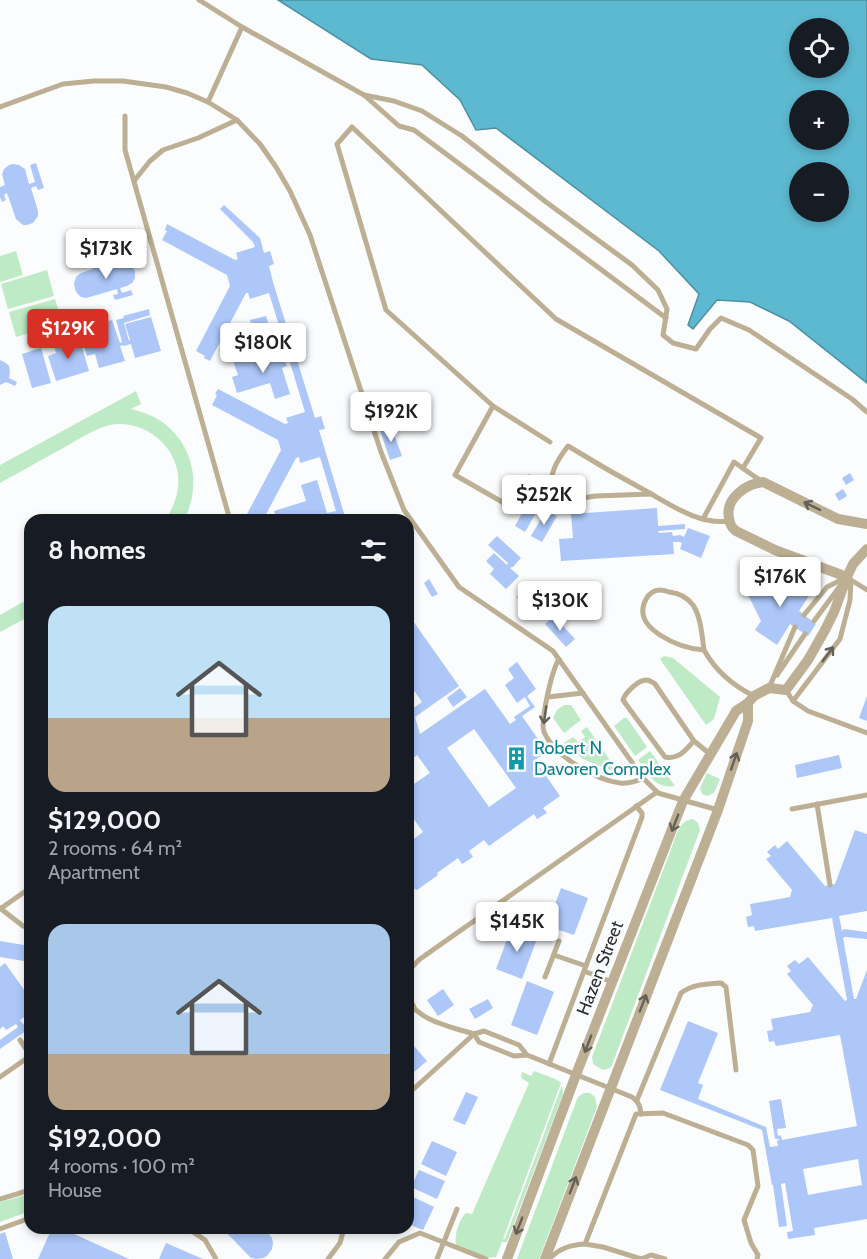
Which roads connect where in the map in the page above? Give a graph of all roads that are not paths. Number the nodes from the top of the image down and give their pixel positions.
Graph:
1 (199, 0) edge
2 (242, 27) junction
3 (364, 95) junction
4 (208, 102) junction
5 (0, 107) edge
6 (125, 116) dead end
7 (237, 120) junction
8 (134, 181) junction
9 (666, 318) junction
10 (493, 406) junction
11 (867, 412) edge
12 (550, 442) dead end
13 (743, 468) junction
14 (529, 477) dead end
15 (763, 482) junction
16 (651, 494) junction
17 (228, 514) edge
18 (407, 514) edge
19 (703, 519) junction
20 (729, 521) junction
21 (414, 524) edge
22 (867, 524) edge
23 (867, 549) edge
24 (849, 579) junction
25 (867, 590) edge
26 (804, 615) dead end
27 (814, 621) dead end
28 (795, 627) dead end
29 (805, 634) dead end
30 (704, 650) junction
31 (559, 659) junction
32 (769, 688) junction
33 (786, 690) junction
34 (583, 693) junction
35 (548, 697) junction
36 (751, 700) junction
37 (793, 701) junction
38 (867, 733) edge
39 (694, 741) junction
40 (710, 754) junction
41 (643, 778) junction
42 (657, 792) junction
43 (867, 795) edge
44 (683, 801) junction
45 (817, 804) junction
46 (636, 806) junction
47 (792, 809) dead end
48 (718, 810) junction
49 (830, 885) dead end
50 (24, 892) edge
51 (0, 909) edge
52 (24, 926) edge
53 (559, 941) dead end
54 (554, 955) junction
55 (414, 965) edge
56 (585, 969) junction
57 (545, 977) dead end
58 (612, 982) junction
59 (414, 1008) edge
60 (474, 1034) junction
61 (20, 1040) dead end
62 (24, 1046) edge
63 (527, 1055) junction
64 (24, 1060) edge
65 (549, 1064) junction
66 (736, 1070) dead end
67 (576, 1075) junction
68 (0, 1077) edge
69 (414, 1089) edge
70 (610, 1089) junction
71 (637, 1100) junction
72 (641, 1114) junction
73 (24, 1192) edge
74 (0, 1198) edge
75 (457, 1209) dead end
76 (24, 1220) edge
77 (0, 1229) edge
78 (196, 1234) edge
79 (342, 1234) edge
80 (442, 1242) junction
81 (585, 1244) junction
82 (216, 1259) edge
83 (328, 1259) edge
84 (384, 1259) edge
85 (437, 1259) edge
86 (486, 1259) edge
87 (507, 1259) edge
88 (547, 1259) edge
89 (665, 1259) edge
90 (757, 1259) edge

1 - 2 lane
2 - 3 lane
2 - 4 lane
3 - 9 lane
3 - 9 lane
4 - 5 lane
4 - 7 lane
6 - 8 lane
7 - 8 lane
7 - 18 lane
8 - 17 lane
9 - 11 lane
10 - 12 lane
10 - 13 lane
10 - 14 lane
13 - 15 lane
13 - 19 lane
15 - 20 street
22 -> 15 street
16 - 16 lane
16 - 19 lane
19 - 20 lane
20 - 24 street
21 - 31 lane
23 - 24 street
24 - 25 lane
24 - 26 lane
24 - 27 lane
24 - 33 street
37 -> 24 lane
28 - 32 lane
29 - 32 lane
30 - 30 lane
30 - 36 lane
31 - 34 lane
31 - 35 lane
32 - 33 street
32 - 36 street, Hazen Street
33 - 37 lane
34 - 35 lane
34 - 41 lane
35 -> 41 lane
36 - 40 street, Hazen Street
48 -> 36 street
37 - 38 lane
39 - 39 lane
39 - 40 lane
40 - 44 street, Hazen Street
41 - 42 lane
42 - 44 lane
42 - 46 lane
43 - 45 lane
44 - 48 lane
44 -> 58 street, Hazen Street
45 - 47 lane
45 - 49 lane
46 - 55 lane
46 - 56 lane
70 -> 48 street
50 - 51 lane
51 - 52 lane
53 - 54 lane
54 - 56 lane
54 - 57 lane
56 - 58 lane
56 - 65 lane
58 -> 67 street, Hazen Street
59 - 60 lane
60 - 63 lane
60 - 63 lane
60 - 69 lane
61 - 62 lane
63 - 65 lane
64 - 68 lane
65 - 67 lane
66 - 71 lane
67 - 70 lane
67 -> 87 street, Hazen Street
70 - 71 lane
88 -> 70 street
71 - 72 lane
72 - 81 lane
72 - 90 lane
73 - 74 lane
75 - 80 lane
76 - 77 lane
78 - 82 lane
79 - 83 lane
80 - 84 lane
80 - 85 lane
80 - 86 lane
81 - 88 lane
81 - 89 lane

